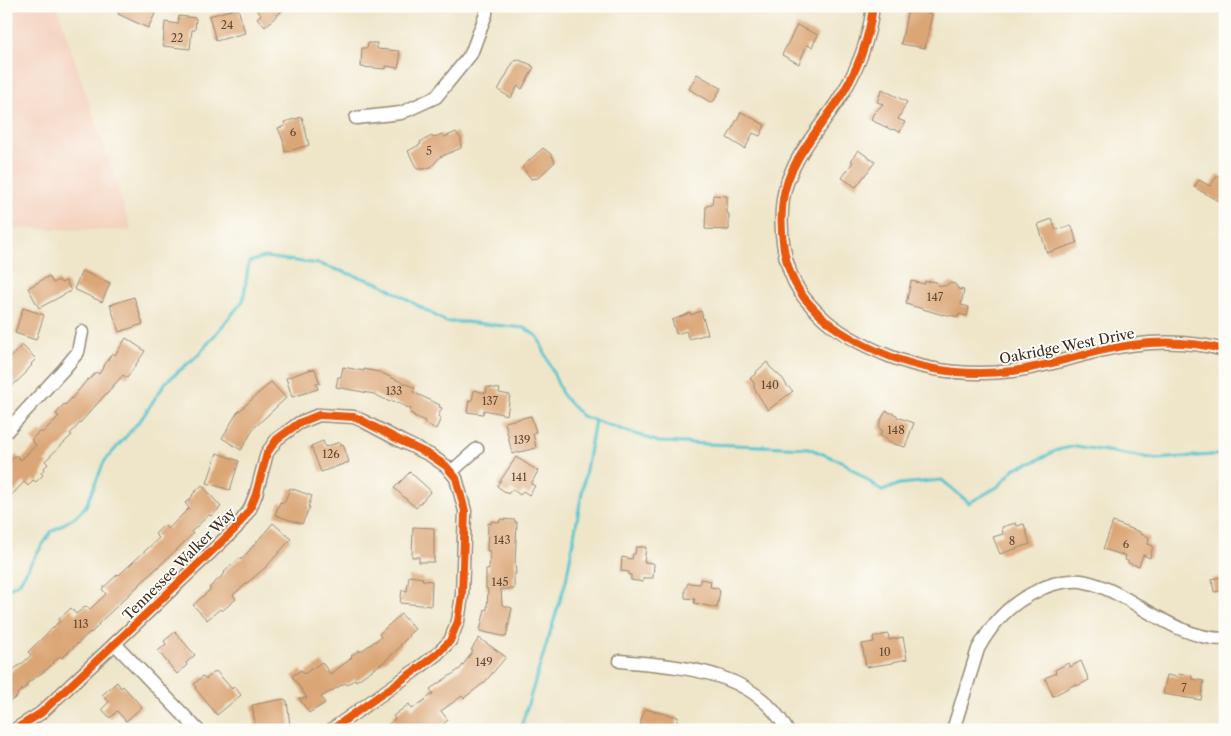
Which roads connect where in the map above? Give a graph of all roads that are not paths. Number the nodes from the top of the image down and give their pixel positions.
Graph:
1 (486, 6) edge
2 (872, 6) edge
3 (356, 118) dead end
4 (82, 332) dead end
5 (1225, 350) edge
6 (6, 432) edge
7 (478, 449) dead end
8 (451, 472) junction
9 (1225, 639) edge
10 (115, 644) junction
11 (620, 661) dead end
12 (14, 730) edge
13 (198, 730) edge
14 (331, 730) edge
15 (787, 730) edge
16 (953, 730) edge

1 - 3 street
2 - 5 street, Oakridge West Drive
4 - 6 street
7 - 8 street
8 - 10 street, Tennessee Walker Way
8 - 14 street, Tennessee Walker Way
9 - 16 street
10 - 12 street, Tennessee Walker Way
10 - 13 street
11 - 15 street

